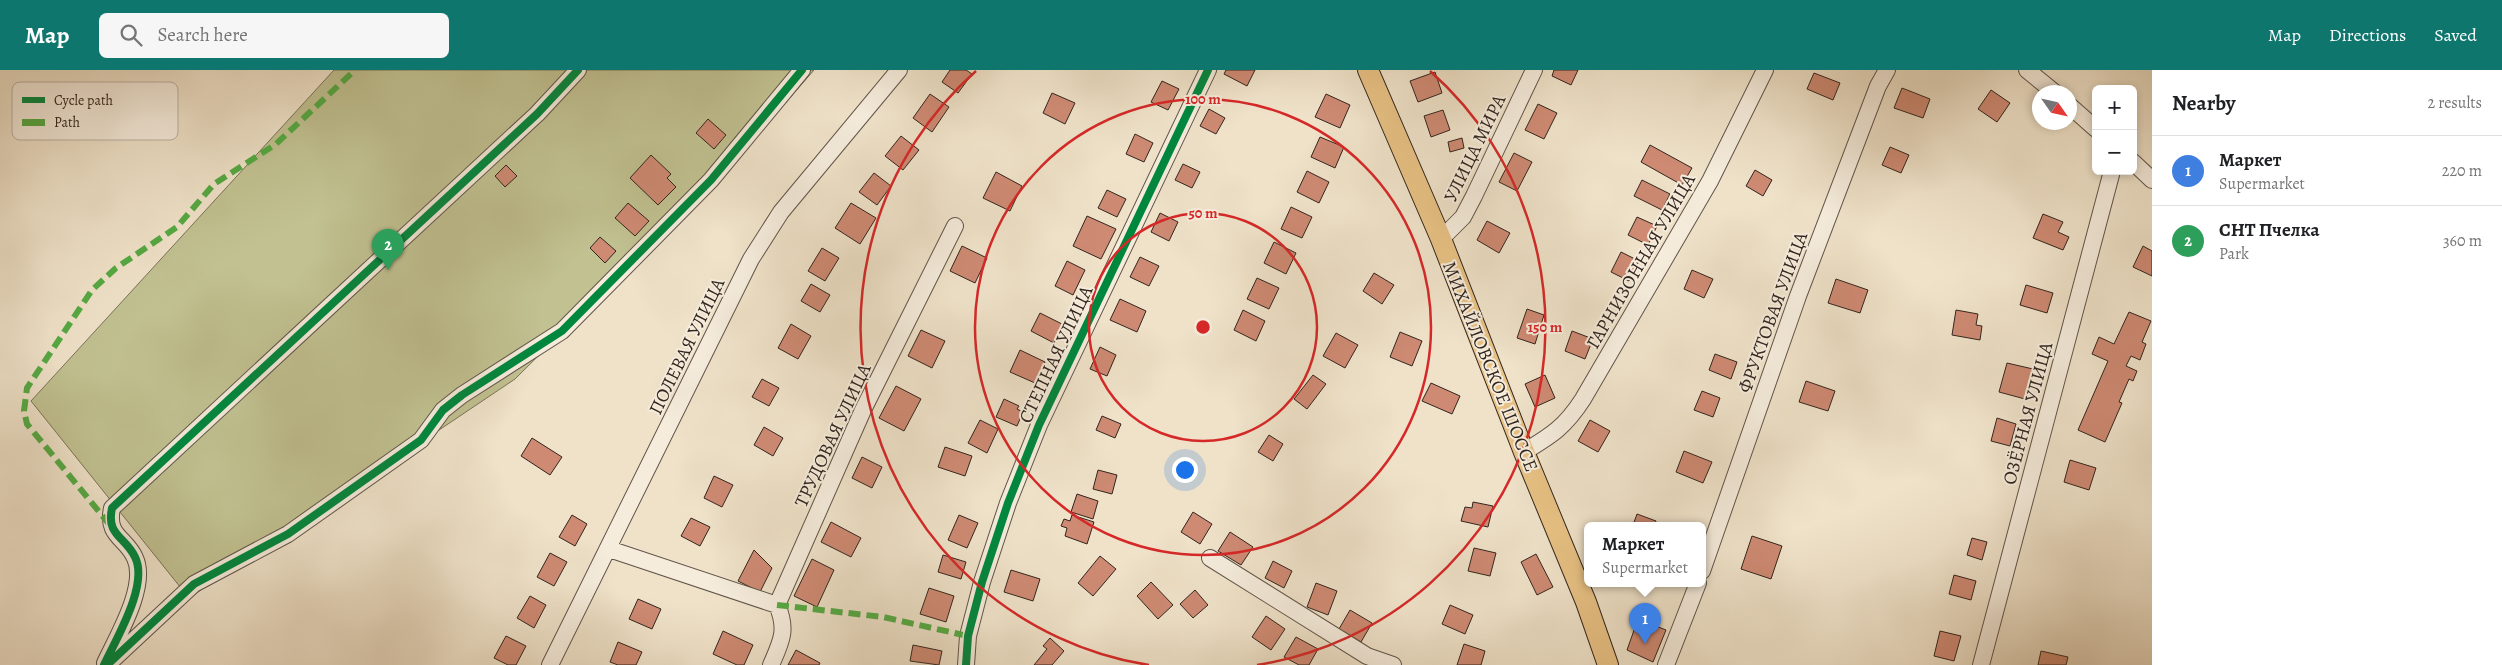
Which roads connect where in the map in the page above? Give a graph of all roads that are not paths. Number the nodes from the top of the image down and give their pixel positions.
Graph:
1 (578, 70) edge
2 (802, 70) edge
3 (899, 70) edge
4 (1208, 70) edge
5 (1368, 70) edge
6 (1534, 70) edge
7 (1765, 70) edge
8 (1887, 70) edge
9 (2028, 70) edge
10 (2046, 85) edge
11 (2077, 112) edge
12 (2092, 125) edge
13 (2137, 166) edge
14 (2111, 175) edge
15 (2152, 180) edge
16 (955, 226) dead end
17 (1441, 239) junction
18 (1524, 452) junction
19 (610, 549) junction
20 (1210, 558) dead end
21 (1706, 559) edge
22 (1696, 587) edge
23 (777, 605) junction
24 (105, 665) edge
25 (550, 665) edge
26 (770, 665) edge
27 (966, 665) edge
28 (1393, 665) edge
29 (1608, 665) edge
30 (1666, 665) edge
31 (1981, 665) edge

1 - 24 street
2 - 24 street
3 - 19 street, ПОЛЕВАЯ УЛИЦА
4 - 27 street, СТЕПНАЯ УЛИЦА
5 - 17 main road, МИХАЙЛОВСКОЕ ШОССЕ
6 - 17 street, УЛИЦА МИРА
7 - 18 street, ГАРНИЗОННАЯ УЛИЦА
8 - 21 street, ФРУКТОВАЯ УЛИЦА
9 - 10 street
11 - 12 street
13 - 15 street
14 - 31 street, ОЗЁРНАЯ УЛИЦА
16 - 23 street, ТРУДОВАЯ УЛИЦА
17 - 18 main road, МИХАЙЛОВСКОЕ ШОССЕ
18 - 29 main road, МИХАЙЛОВСКОЕ ШОССЕ
19 - 23 street
19 - 25 street, ПОЛЕВАЯ УЛИЦА
20 - 28 street
22 - 30 street
23 - 26 street

